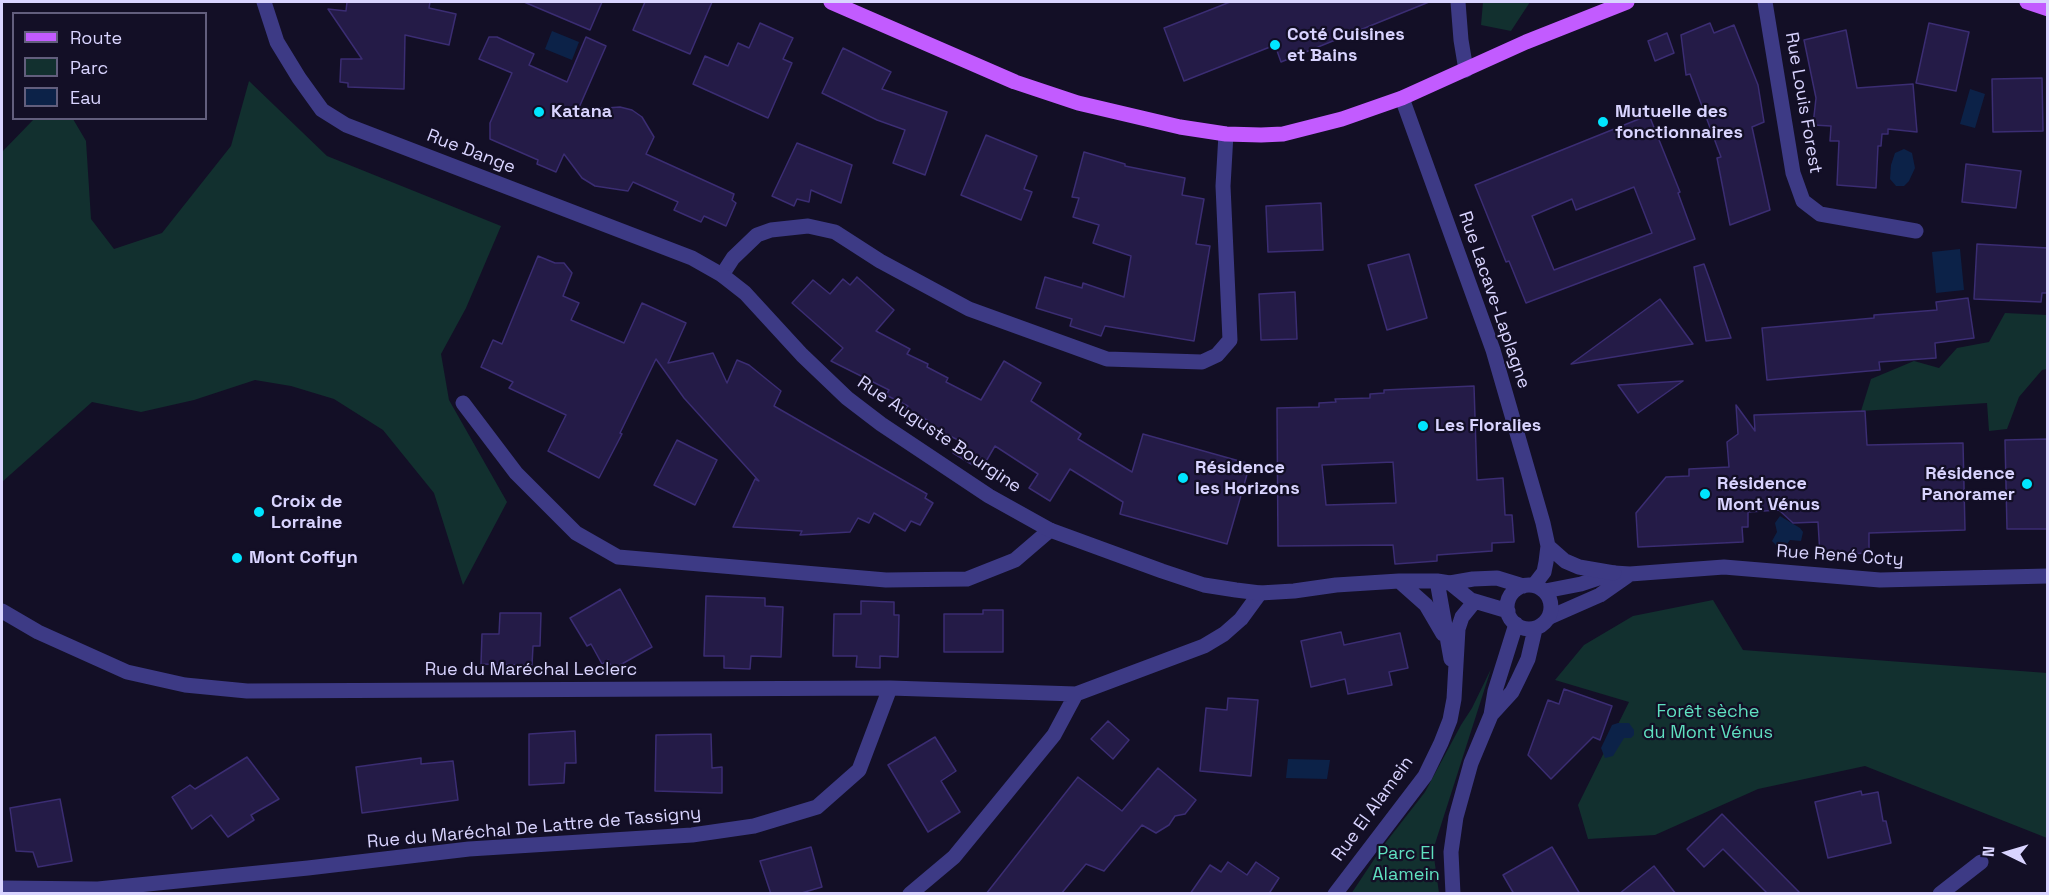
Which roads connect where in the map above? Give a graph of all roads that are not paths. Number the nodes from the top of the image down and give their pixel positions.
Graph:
1 (264, 2) edge
2 (831, 2) edge
3 (1458, 2) edge
4 (1627, 2) edge
5 (1765, 2) edge
6 (2027, 2) edge
7 (2048, 9) edge
8 (1466, 70) junction
9 (1402, 98) junction
10 (1226, 134) junction
11 (1916, 231) dead end
12 (722, 275) junction
13 (463, 403) dead end
14 (1050, 530) junction
15 (1548, 546) junction
16 (1614, 573) junction
17 (1630, 574) junction
18 (2048, 576) edge
19 (1400, 581) junction
20 (1444, 582) junction
21 (1534, 587) junction
22 (1260, 593) junction
23 (1475, 601) junction
24 (2, 611) edge
25 (1508, 611) junction
26 (1550, 617) junction
27 (1516, 624) junction
28 (1535, 628) junction
29 (1446, 639) junction
30 (1455, 677) junction
31 (890, 688) junction
32 (1076, 693) junction
33 (1491, 715) junction
34 (1981, 862) dead end
35 (2, 888) edge
36 (910, 894) edge
37 (1335, 894) edge
38 (1453, 894) edge
39 (1940, 894) edge

1 - 12 street, Rue Dange
2 - 10 main road
3 - 8 street
4 - 8 main road
5 - 11 street, Rue Louis Forest
6 - 7 main road
8 - 9 main road
9 - 10 main road
9 - 15 street, Rue Lacave-Laplagne
10 - 12 street
12 - 14 street, Rue Auguste Bourgine
13 - 14 street
14 - 22 street, Rue Auguste Bourgine
15 - 16 street
15 - 21 street, Rue Lacave-Laplagne
16 - 17 street, Rue René Coty
16 - 21 street, Rue René Coty
17 - 18 street, Rue René Coty
17 - 26 street
19 - 20 street, Rue Auguste Bourgine
19 - 22 street, Rue Auguste Bourgine
19 - 29 street
20 - 21 street, Rue Auguste Bourgine
20 - 23 street
20 - 29 street, Rue El Alamein
21 - 25 street
21 - 26 street
22 - 32 street
23 - 25 street
23 - 30 street, Rue El Alamein
24 - 31 street, Rue du Maréchal Leclerc
25 - 27 street
26 - 28 street
27 - 28 street
27 - 33 street
28 - 33 street
29 - 30 street, Rue El Alamein
30 - 37 street, Rue El Alamein
31 - 32 street, Rue du Maréchal Leclerc
31 - 35 street, Rue du Maréchal De Lattre de Tassigny
32 - 36 street
33 - 38 street
34 - 39 street

